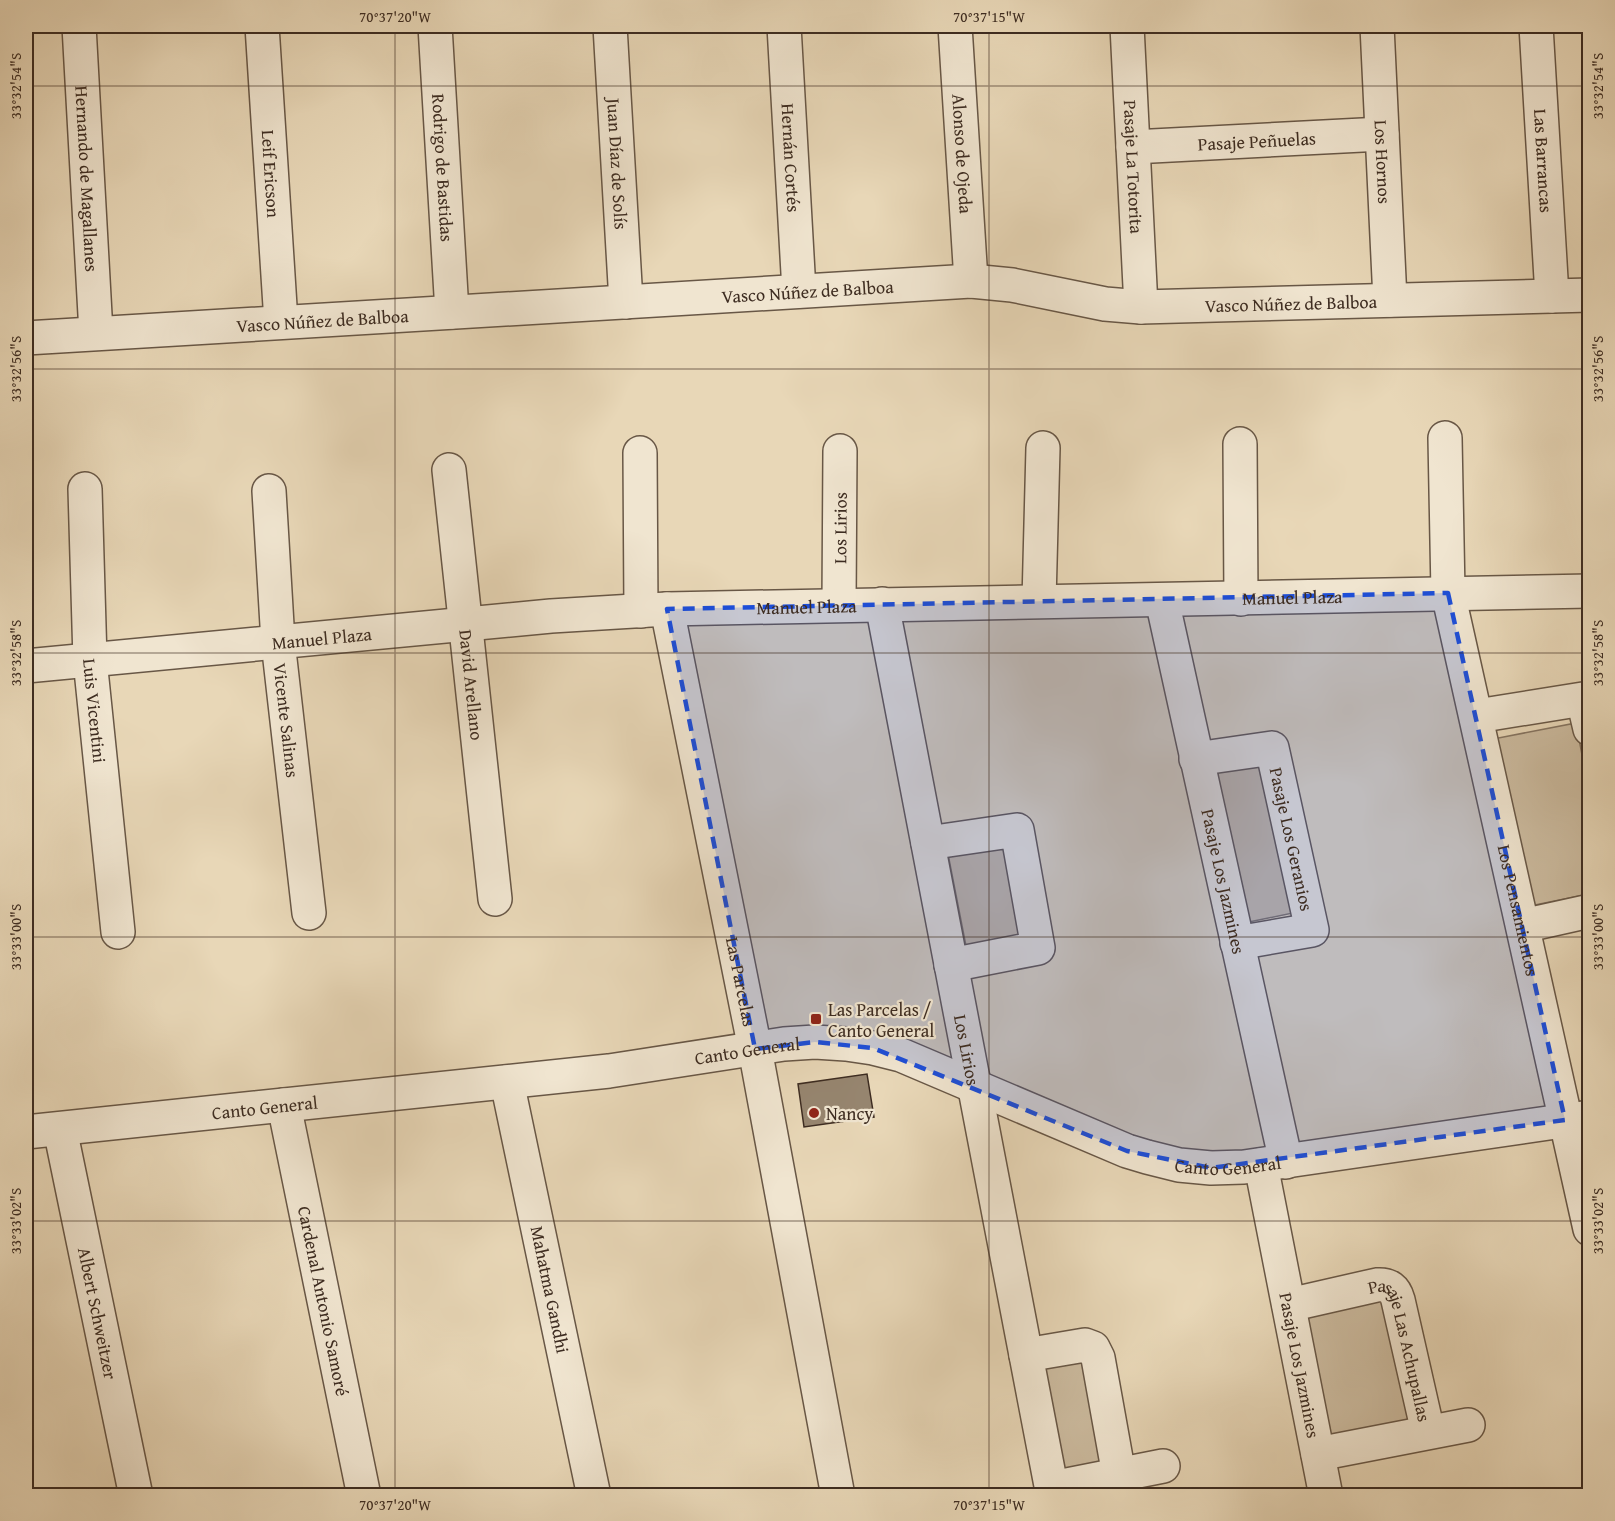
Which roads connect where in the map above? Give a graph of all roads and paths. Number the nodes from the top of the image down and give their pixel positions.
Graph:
1 (79, 26) edge
2 (262, 26) edge
3 (435, 26) edge
4 (610, 26) edge
5 (784, 26) edge
6 (955, 26) edge
7 (1127, 26) edge
8 (1377, 26) edge
9 (1536, 26) edge
10 (1382, 134) junction
11 (1133, 147) junction
12 (971, 281) junction
13 (799, 291) junction
14 (1590, 295) edge
15 (1552, 296) junction
16 (1390, 300) junction
17 (626, 302) junction
18 (1141, 307) junction
19 (452, 312) junction
20 (281, 322) junction
21 (96, 333) junction
22 (26, 338) edge
23 (1445, 438) dead end
24 (1240, 444) dead end
25 (1043, 448) dead end
26 (840, 451) dead end
27 (640, 453) dead end
28 (449, 470) dead end
29 (85, 489) dead end
30 (269, 490) dead end
31 (1590, 591) edge
32 (1449, 593) junction
33 (1241, 599) junction
34 (1162, 600) junction
35 (1039, 601) junction
36 (839, 604) junction
37 (882, 604) junction
38 (654, 610) junction
39 (465, 624) junction
40 (278, 642) junction
41 (90, 660) junction
42 (26, 666) edge
43 (1477, 716) junction
44 (1590, 729) edge
45 (1196, 759) junction
46 (928, 843) junction
47 (495, 899) dead end
48 (1590, 911) edge
49 (309, 913) dead end
50 (1523, 926) junction
51 (118, 932) dead end
52 (1237, 944) junction
53 (951, 965) junction
54 (754, 1049) junction
55 (507, 1082) junction
56 (975, 1086) junction
57 (284, 1105) junction
58 (1577, 1118) edge
59 (60, 1129) junction
60 (26, 1132) edge
61 (1273, 1163) junction
62 (1586, 1195) edge
63 (1590, 1229) edge
64 (1289, 1305) junction
65 (1026, 1354) junction
66 (1468, 1425) dead end
67 (1428, 1432) junction
68 (1318, 1454) junction
69 (1163, 1466) dead end
70 (1119, 1474) junction
71 (1052, 1492) edge
72 (136, 1496) edge
73 (364, 1496) edge
74 (594, 1496) edge
75 (838, 1496) edge
76 (1326, 1496) edge

1 - 21 street, Hernando de Magallanes
2 - 20 street, Leif Ericson
3 - 19 street, Rodrigo de Bastidas
4 - 17 street, Juan Díaz de Solís
5 - 13 street, Hernán Cortés
6 - 12 street, Alonso de Ojeda
7 - 11 street, Pasaje La Totorita
8 - 10 street, Los Hornos
9 - 15 street, Las Barrancas
10 - 11 street, Pasaje Peñuelas
10 - 16 street, Los Hornos
11 - 18 street, Pasaje La Totorita
12 - 13 street, Vasco Núñez de Balboa
12 - 18 street, Vasco Núñez de Balboa
13 - 17 street, Vasco Núñez de Balboa
14 - 15 street, Vasco Núñez de Balboa
15 - 16 street, Vasco Núñez de Balboa
16 - 18 street, Vasco Núñez de Balboa
17 - 19 street, Vasco Núñez de Balboa
19 - 20 street, Vasco Núñez de Balboa
20 - 21 street, Vasco Núñez de Balboa
21 - 22 street, Vasco Núñez de Balboa
23 - 32 street, Los Pensamientos
24 - 33 street
25 - 35 street
26 - 36 street, Los Lirios
27 - 38 street, Las Parcelas
28 - 39 street, David Arellano
29 - 41 street, Luis Vicentini
30 - 40 street, Vicente Salinas
31 - 32 street, Manuel Plaza
32 - 33 street, Manuel Plaza
32 - 43 street, Los Pensamientos
33 - 34 street, Manuel Plaza
34 - 35 street, Manuel Plaza
34 - 45 street, Pasaje Los Jazmines
35 - 37 street, Manuel Plaza
36 - 37 street, Manuel Plaza
36 - 38 street, Manuel Plaza
37 - 46 street, Los Lirios
38 - 39 street, Manuel Plaza
38 - 54 street, Las Parcelas
39 - 40 street, Manuel Plaza
39 - 47 street, David Arellano
40 - 41 street, Manuel Plaza
40 - 49 street, Vicente Salinas
41 - 42 street, Manuel Plaza
41 - 51 street, Luis Vicentini
43 - 44 street
43 - 50 street, Los Pensamientos
45 - 52 street, Pasaje Los Jazmines
45 - 52 street, Pasaje Los Geranios
46 - 53 street, Los Lirios
46 - 53 street
48 - 50 street
50 - 58 street, Los Pensamientos
52 - 61 street, Pasaje Los Jazmines
53 - 56 street, Los Lirios
54 - 55 street, Canto General
54 - 56 street, Canto General
54 - 75 street, Las Parcelas
55 - 57 street, Canto General
55 - 74 street, Mahatma Gandhi
56 - 61 street, Canto General
56 - 65 street, Los Lirios
57 - 59 street, Canto General
57 - 73 street, Cardenal Antonio Samoré
58 - 61 street, Canto General
58 - 62 street, Los Pensamientos
59 - 60 street, Canto General
59 - 72 street, Albert Schweitzer
61 - 64 street, Pasaje Los Jazmines
62 - 63 street, Los Pensamientos
64 - 67 street, Pasaje Las Achupallas
64 - 68 street, Pasaje Los Jazmines
65 - 70 street
65 - 71 street, Los Lirios
66 - 67 street, Pasaje Las Achupallas
67 - 68 street, Pasaje Las Achupallas
68 - 76 street, Pasaje Los Jazmines
69 - 70 street
70 - 71 street

